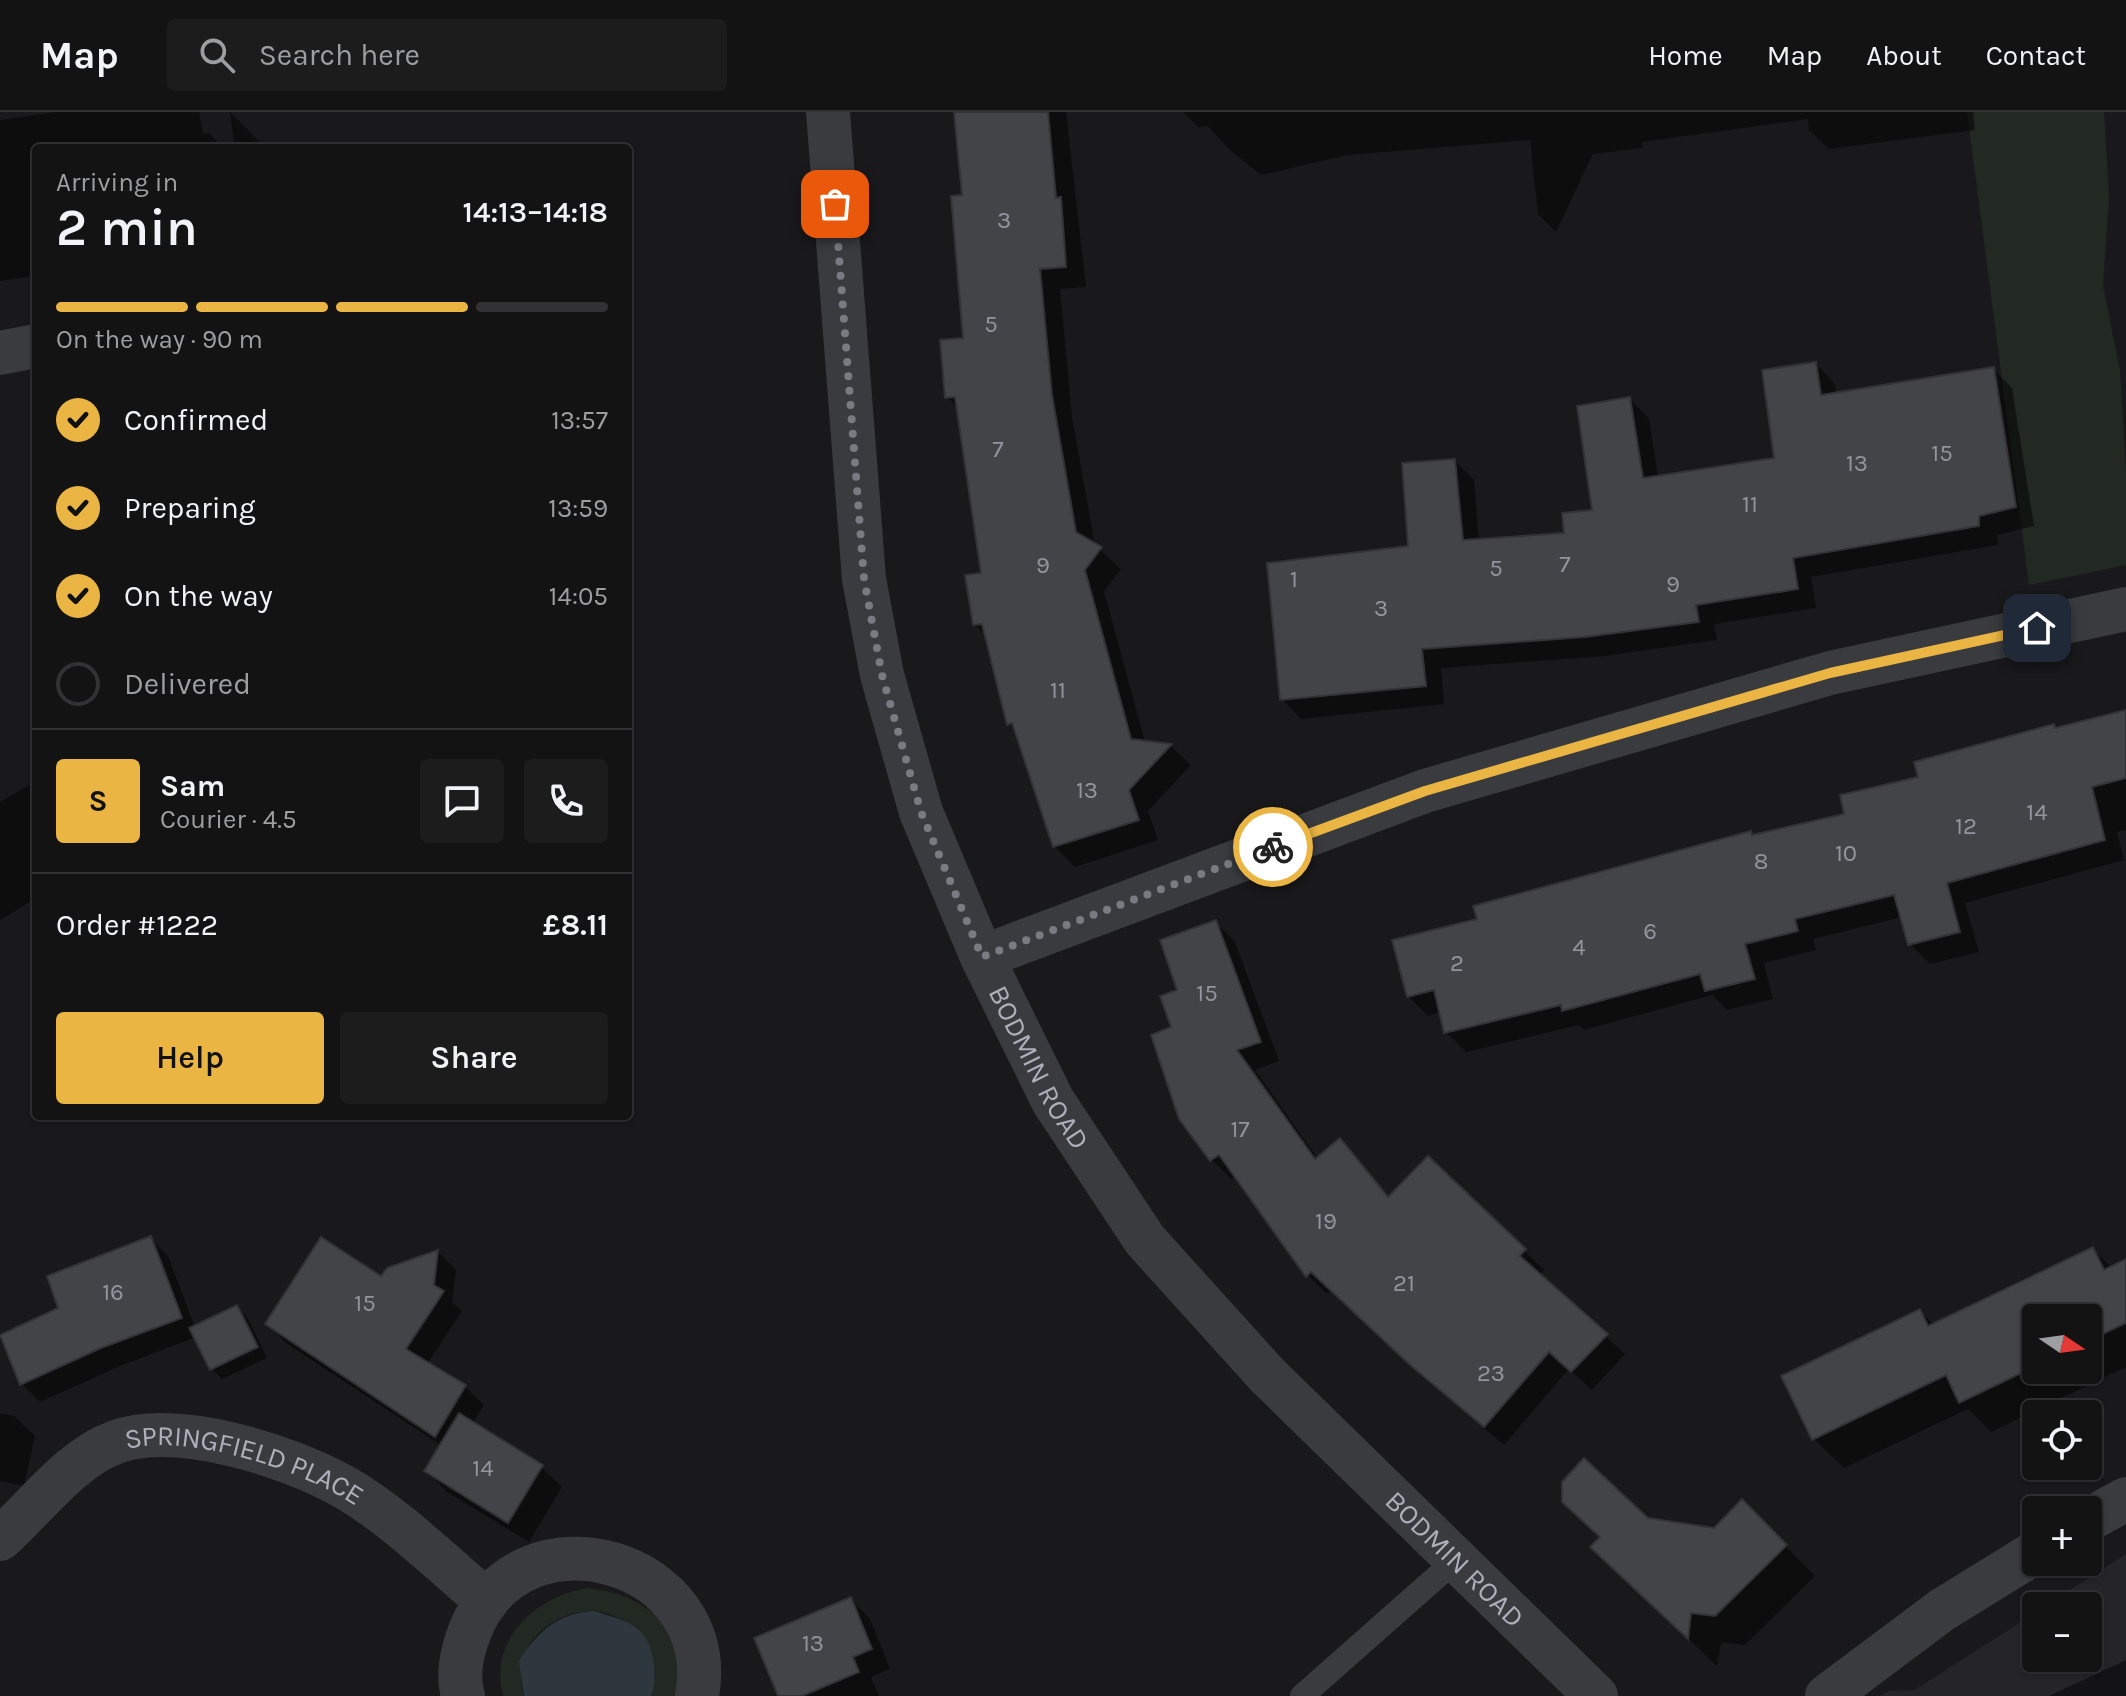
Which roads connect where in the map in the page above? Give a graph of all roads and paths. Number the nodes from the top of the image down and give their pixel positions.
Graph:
1 (828, 112) edge
2 (32, 347) edge
3 (0, 353) edge
4 (2126, 609) edge
5 (982, 957) junction
6 (2126, 1499) edge
7 (2102, 1512) edge
8 (0, 1539) edge
9 (1457, 1559) junction
10 (2022, 1561) edge
11 (487, 1601) junction
12 (463, 1696) edge
13 (697, 1696) edge
14 (1302, 1696) edge
15 (1596, 1696) edge
16 (1827, 1696) edge

1 - 5 street, BODMIN ROAD
2 - 3 street
4 - 5 street
5 - 9 street, BODMIN ROAD
6 - 7 street
8 - 11 street, SPRINGFIELD PLACE
9 - 14 lane
9 - 15 street, BODMIN ROAD
10 - 16 street
11 - 12 street
11 - 13 street

